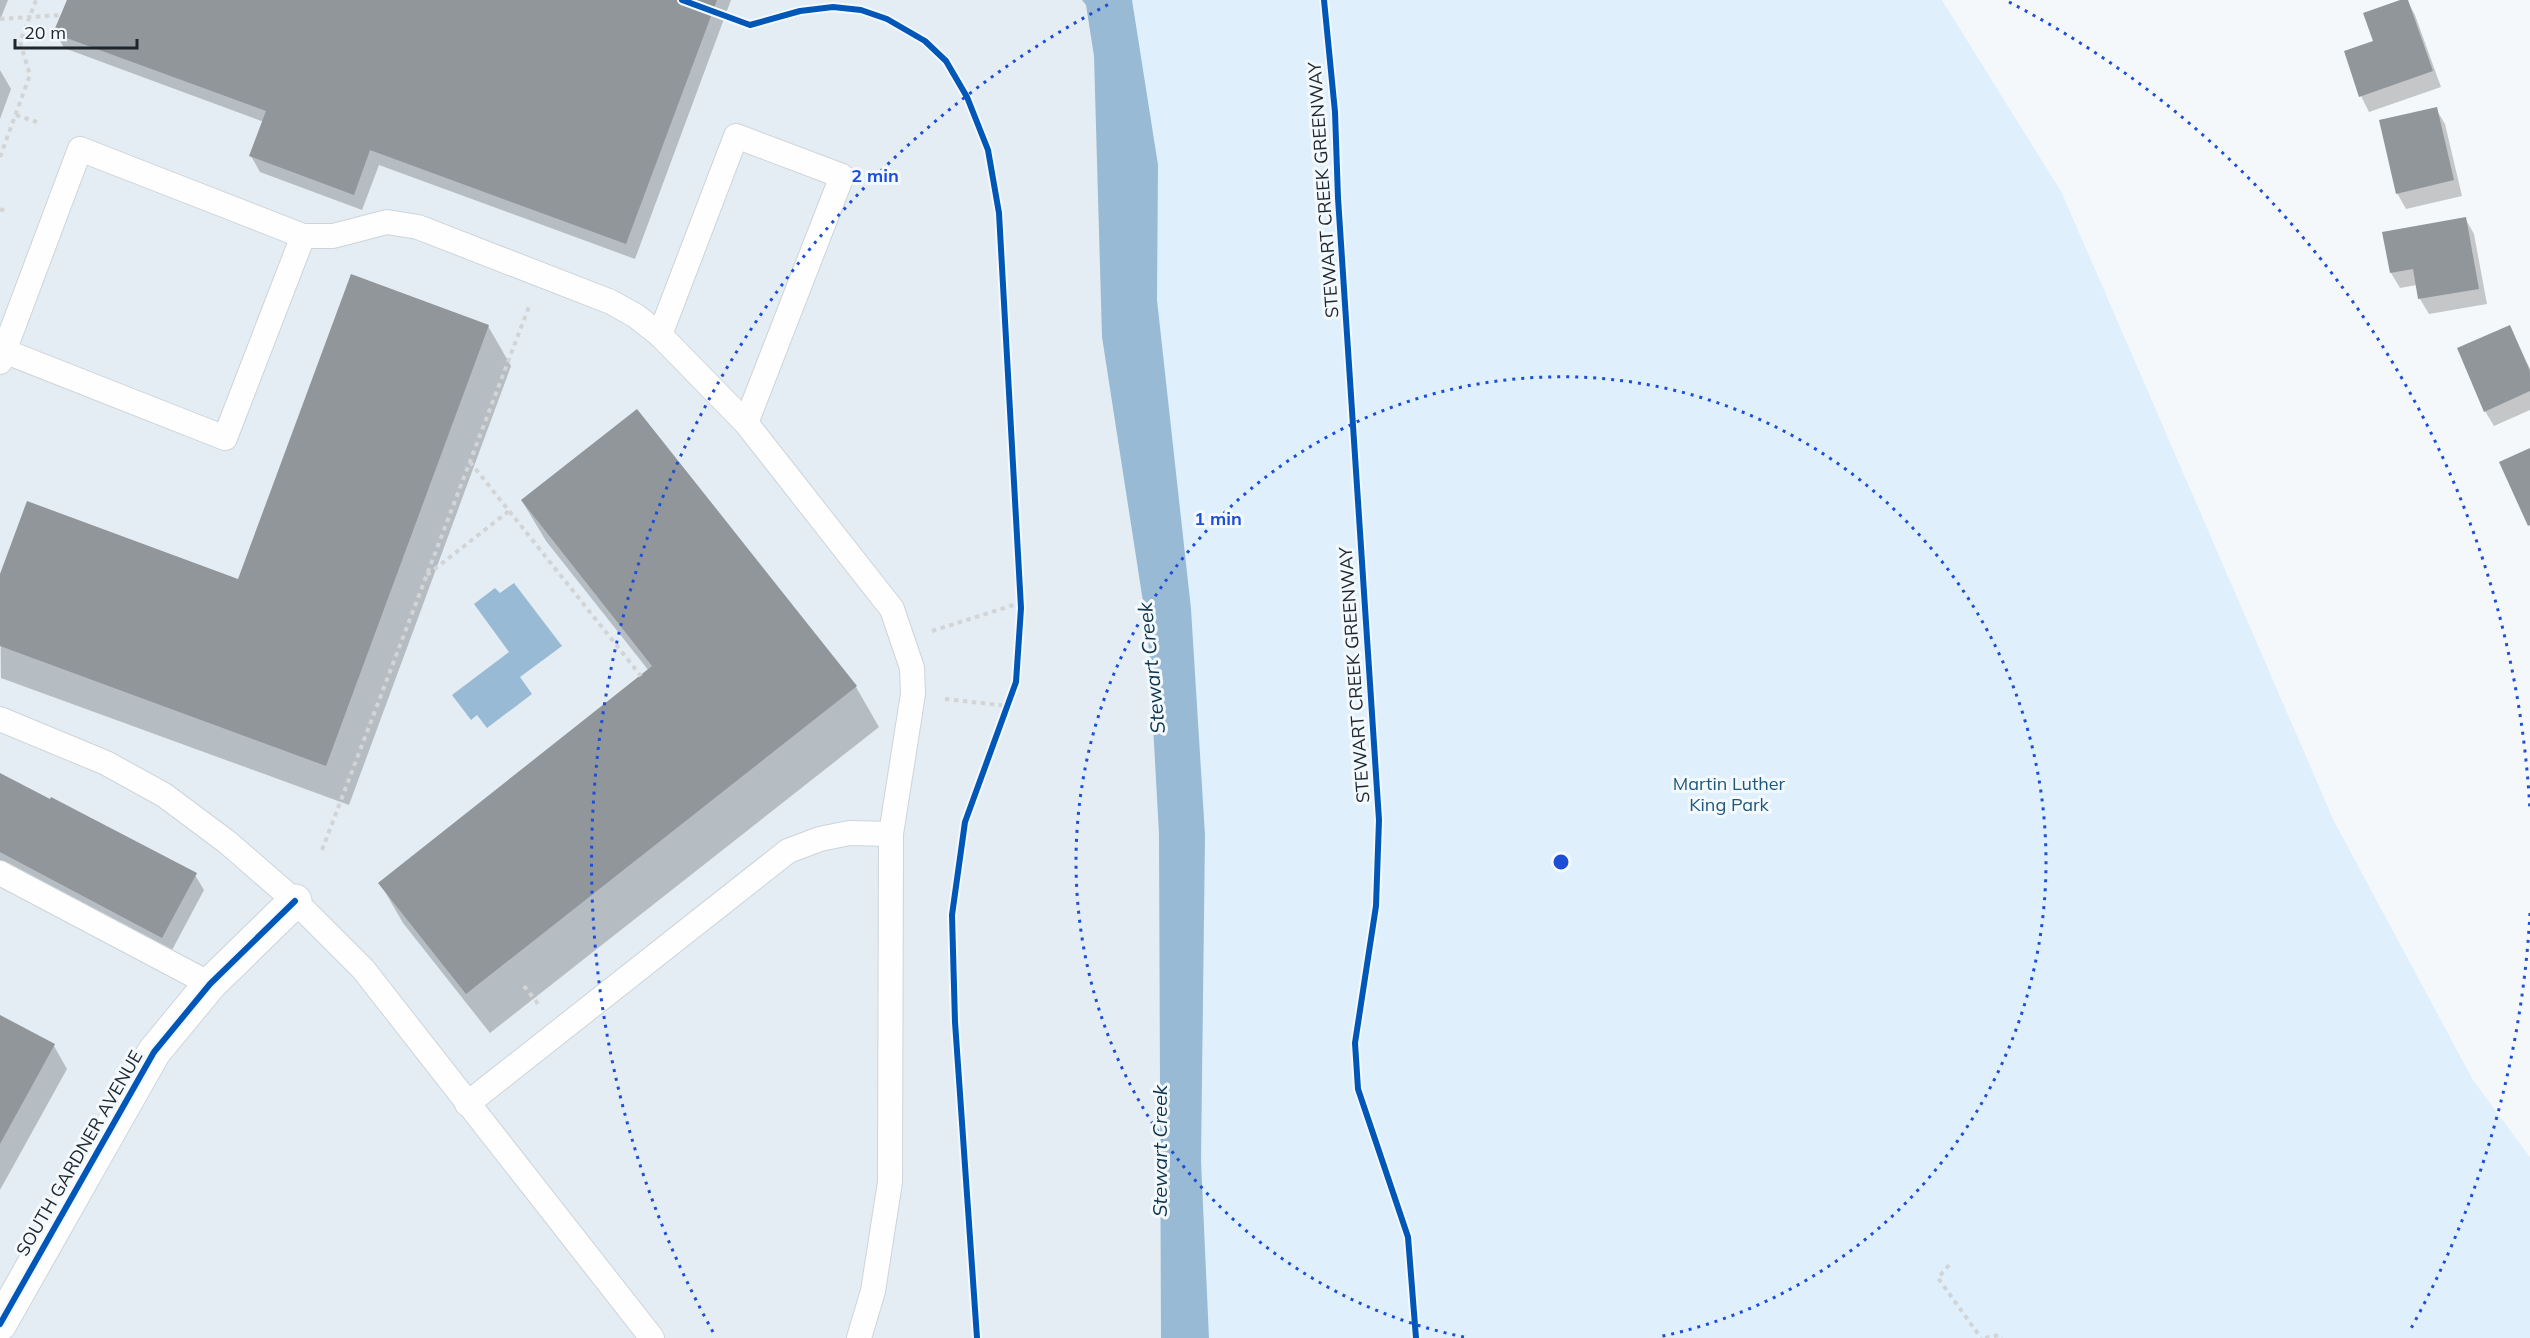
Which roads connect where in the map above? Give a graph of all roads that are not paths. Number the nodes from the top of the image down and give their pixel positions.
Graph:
1 (303, 236) junction
2 (660, 335) junction
3 (2, 356) edge
4 (746, 423) junction
5 (0, 719) edge
6 (891, 834) junction
7 (0, 873) edge
8 (295, 901) junction
9 (210, 984) junction
10 (467, 1104) junction
11 (0, 1324) edge
12 (652, 1338) edge
13 (859, 1338) edge

1 - 2 lane
1 - 3 lane
1 - 3 lane
2 - 4 lane
2 - 4 lane
4 - 6 lane
5 - 8 lane
6 - 10 lane
6 - 13 lane
7 - 9 lane
8 - 9 street, SOUTH GARDNER AVENUE
8 - 10 lane
9 - 11 street, SOUTH GARDNER AVENUE
10 - 12 lane

